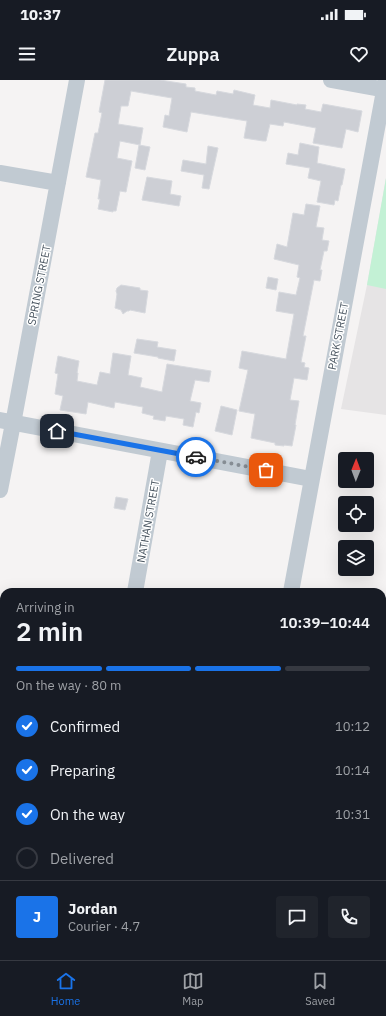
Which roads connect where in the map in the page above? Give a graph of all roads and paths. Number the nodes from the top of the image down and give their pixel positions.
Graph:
1 (77, 80) edge
2 (331, 80) edge
3 (385, 87) edge
4 (0, 173) edge
5 (58, 183) junction
6 (7, 421) edge
7 (160, 450) junction
8 (311, 479) junction
9 (0, 490) edge
10 (136, 588) edge
11 (291, 588) edge

1 - 5 street, SPRING STREET
2 - 3 street
3 - 8 street, PARK STREET
4 - 5 street
5 - 6 street, SPRING STREET
6 - 7 street
6 - 9 street, SPRING STREET
7 - 8 street
7 - 10 street, NATHAN STREET
8 - 11 street, PARK STREET

